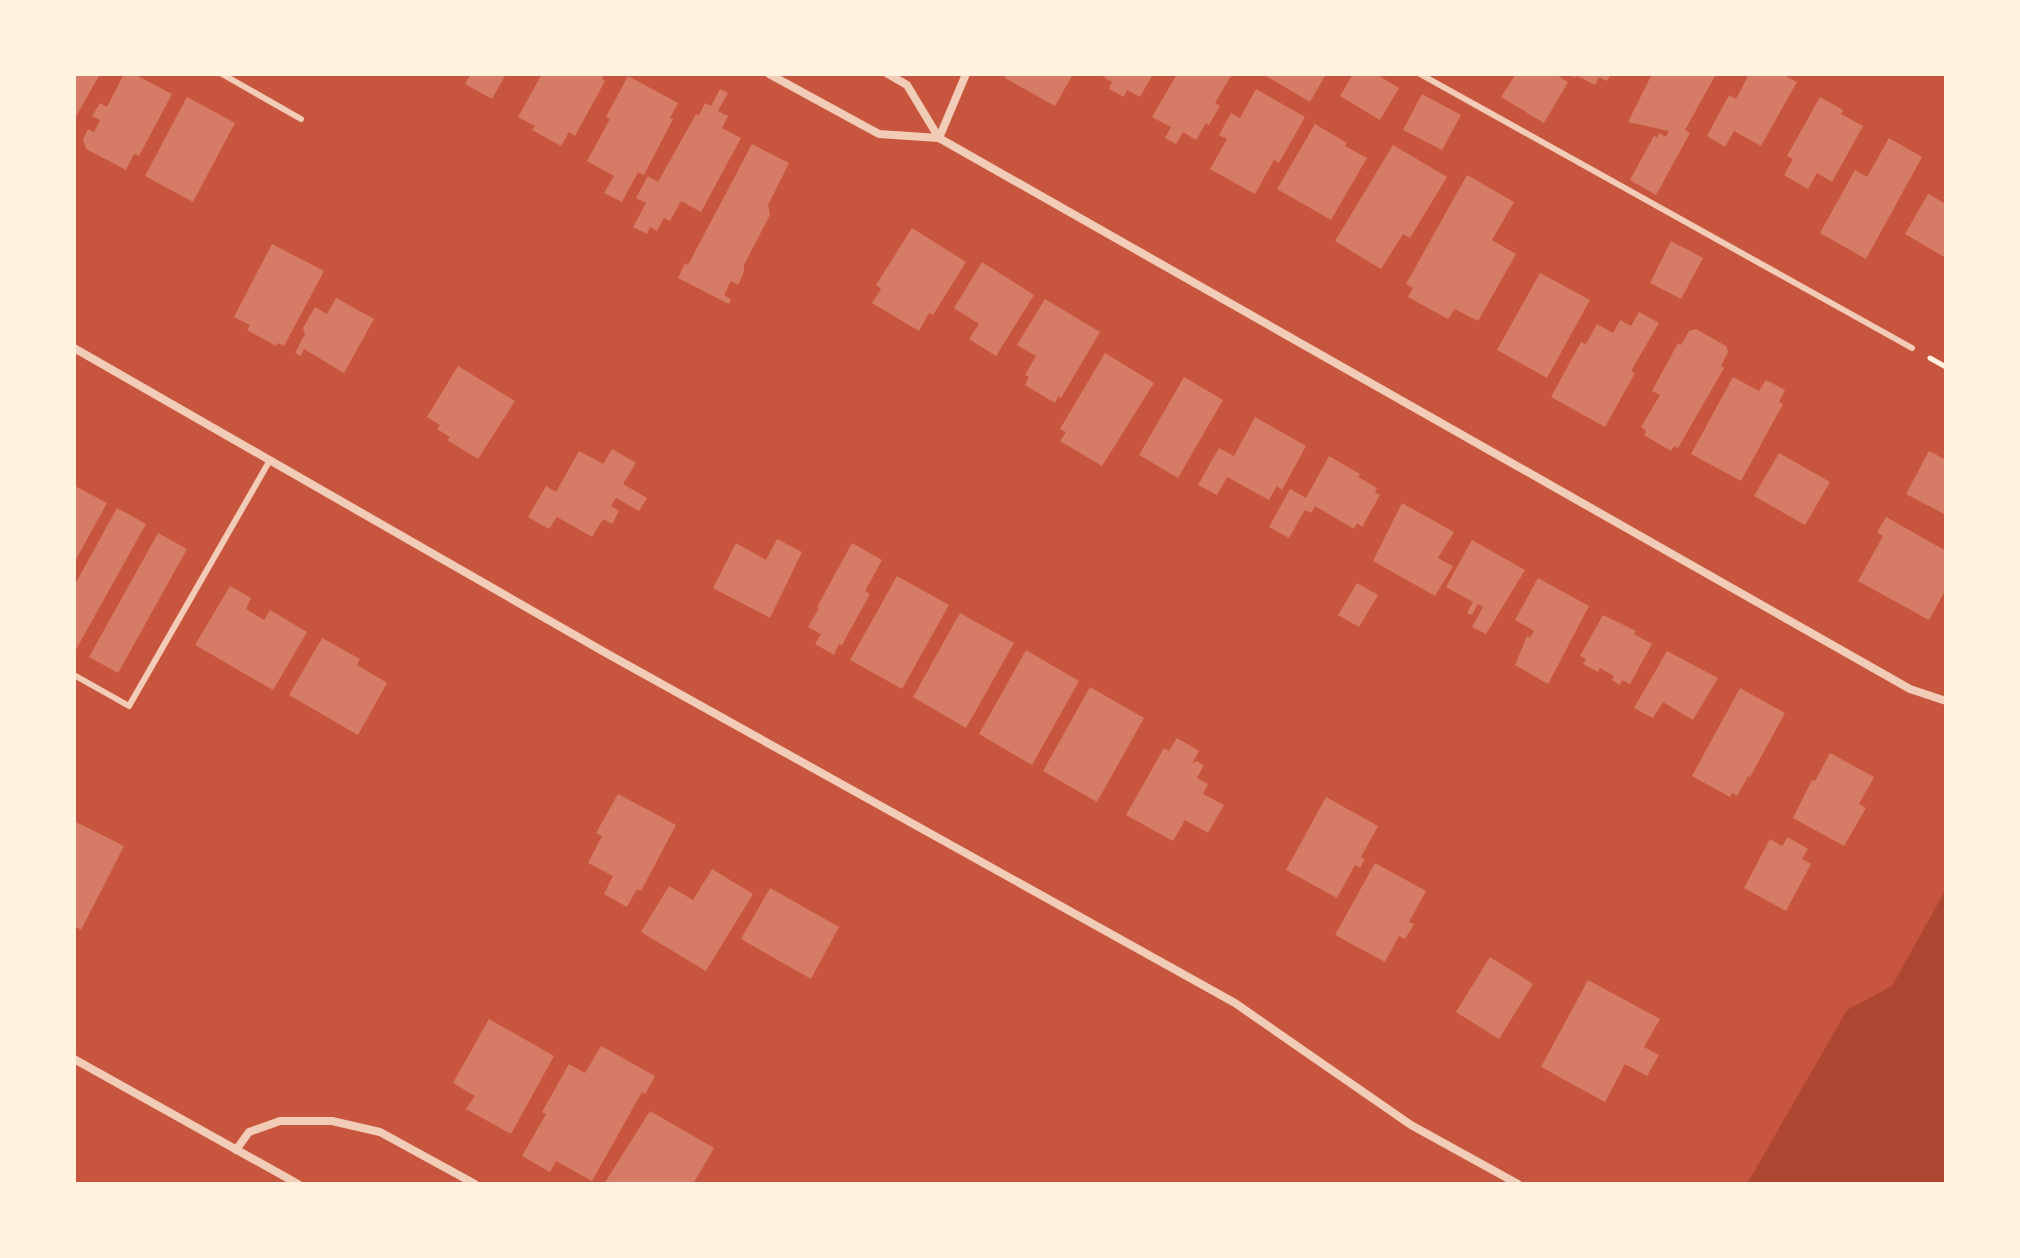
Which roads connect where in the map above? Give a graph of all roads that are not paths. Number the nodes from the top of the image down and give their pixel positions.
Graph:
1 (222, 74) edge
2 (769, 74) edge
3 (888, 74) edge
4 (966, 74) edge
5 (1420, 74) edge
6 (301, 119) dead end
7 (939, 138) junction
8 (74, 348) edge
9 (1912, 348) dead end
10 (270, 460) junction
11 (74, 675) edge
12 (1946, 701) edge
13 (74, 1059) edge
14 (236, 1150) junction
15 (298, 1184) edge
16 (475, 1184) edge
17 (1518, 1184) edge

1 - 6 lane
2 - 7 street
3 - 7 street
4 - 7 street
5 - 9 lane
7 - 12 street
8 - 10 street
10 - 11 lane
10 - 17 street
13 - 14 street
14 - 15 street
14 - 16 street

